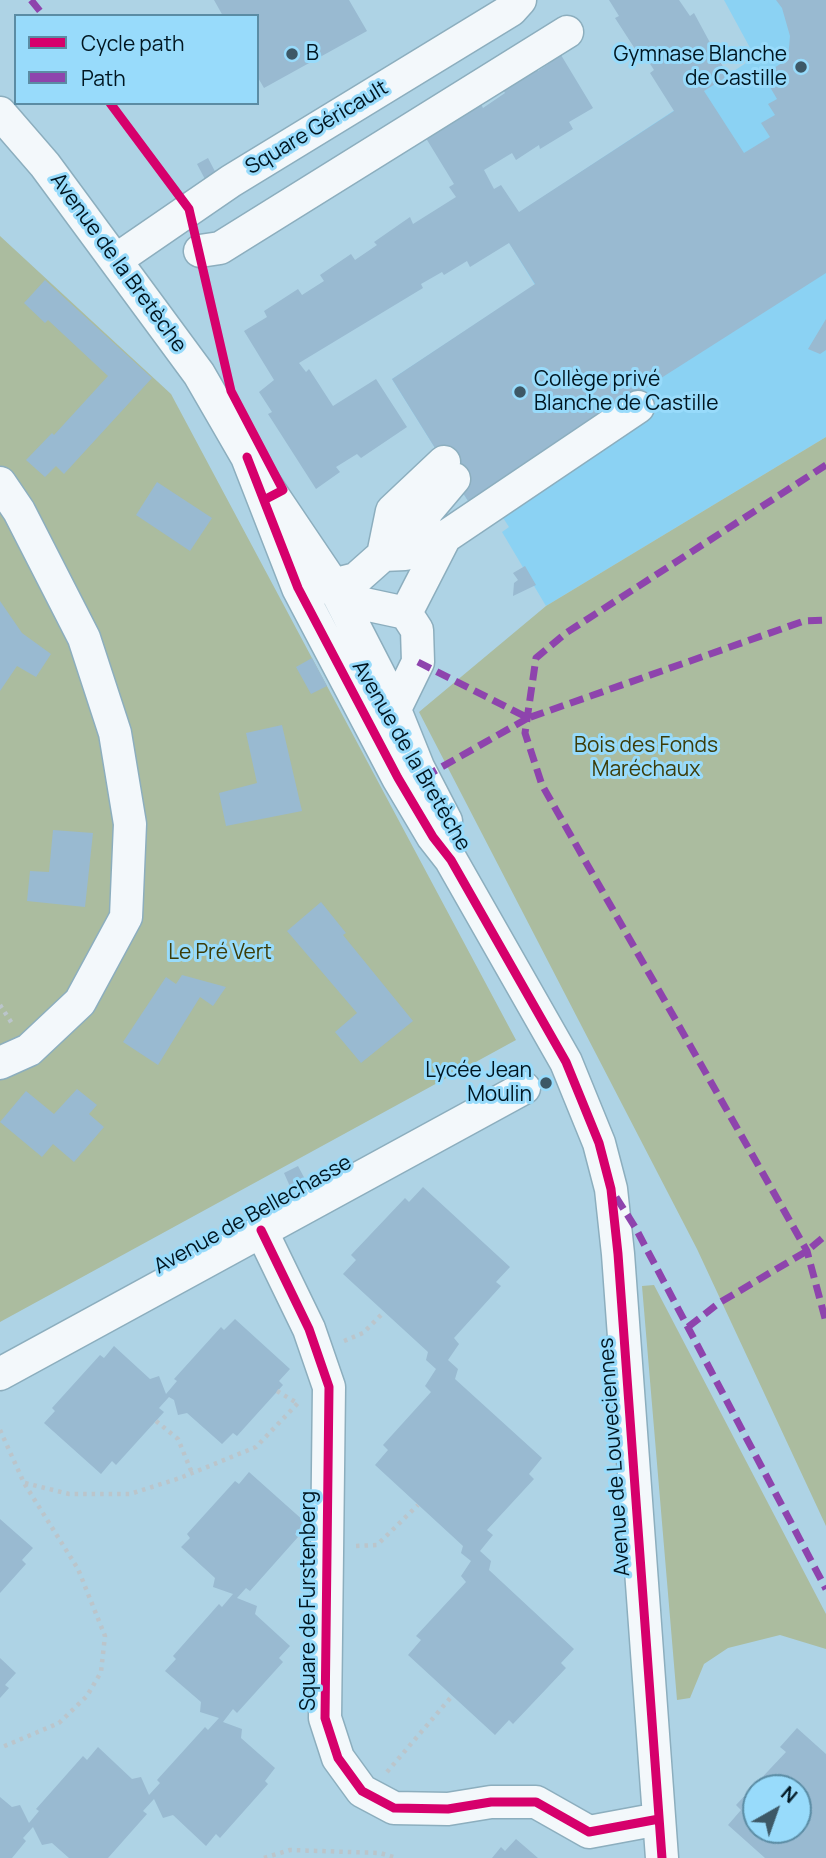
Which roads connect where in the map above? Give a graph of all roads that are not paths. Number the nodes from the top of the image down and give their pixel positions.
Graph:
1 (520, 0) edge
2 (567, 32) dead end
3 (0, 113) edge
4 (200, 251) dead end
5 (116, 260) junction
6 (638, 407) dead end
7 (247, 457) junction
8 (449, 470) dead end
9 (0, 484) edge
10 (298, 588) junction
11 (337, 591) junction
12 (406, 613) junction
13 (395, 709) junction
14 (451, 860) junction
15 (566, 1062) joint
16 (0, 1063) edge
17 (524, 1088) dead end
18 (261, 1230) junction
19 (0, 1374) edge
20 (659, 1819) junction
21 (662, 1858) edge

1 - 5 street, Square Géricault
2 - 4 street
3 - 5 street, Avenue de la Bretèche
5 - 7 street, Avenue de la Bretèche
6 - 12 street
7 - 10 street, Avenue de la Bretèche
7 - 11 street, Avenue de la Bretèche
8 - 11 street
9 - 16 street
10 - 11 street
10 - 14 street, Avenue de la Bretèche
11 - 12 street
11 - 13 street, Avenue de la Bretèche
12 - 13 street
13 - 14 street, Avenue de la Bretèche
14 - 15 street, Avenue de la Bretèche
15 - 20 street, Avenue de Louveciennes
17 - 18 street, Avenue de Bellechasse
18 - 19 street, Avenue de Bellechasse
18 - 20 street, Square de Furstenberg
20 - 21 street, Avenue de Louveciennes

